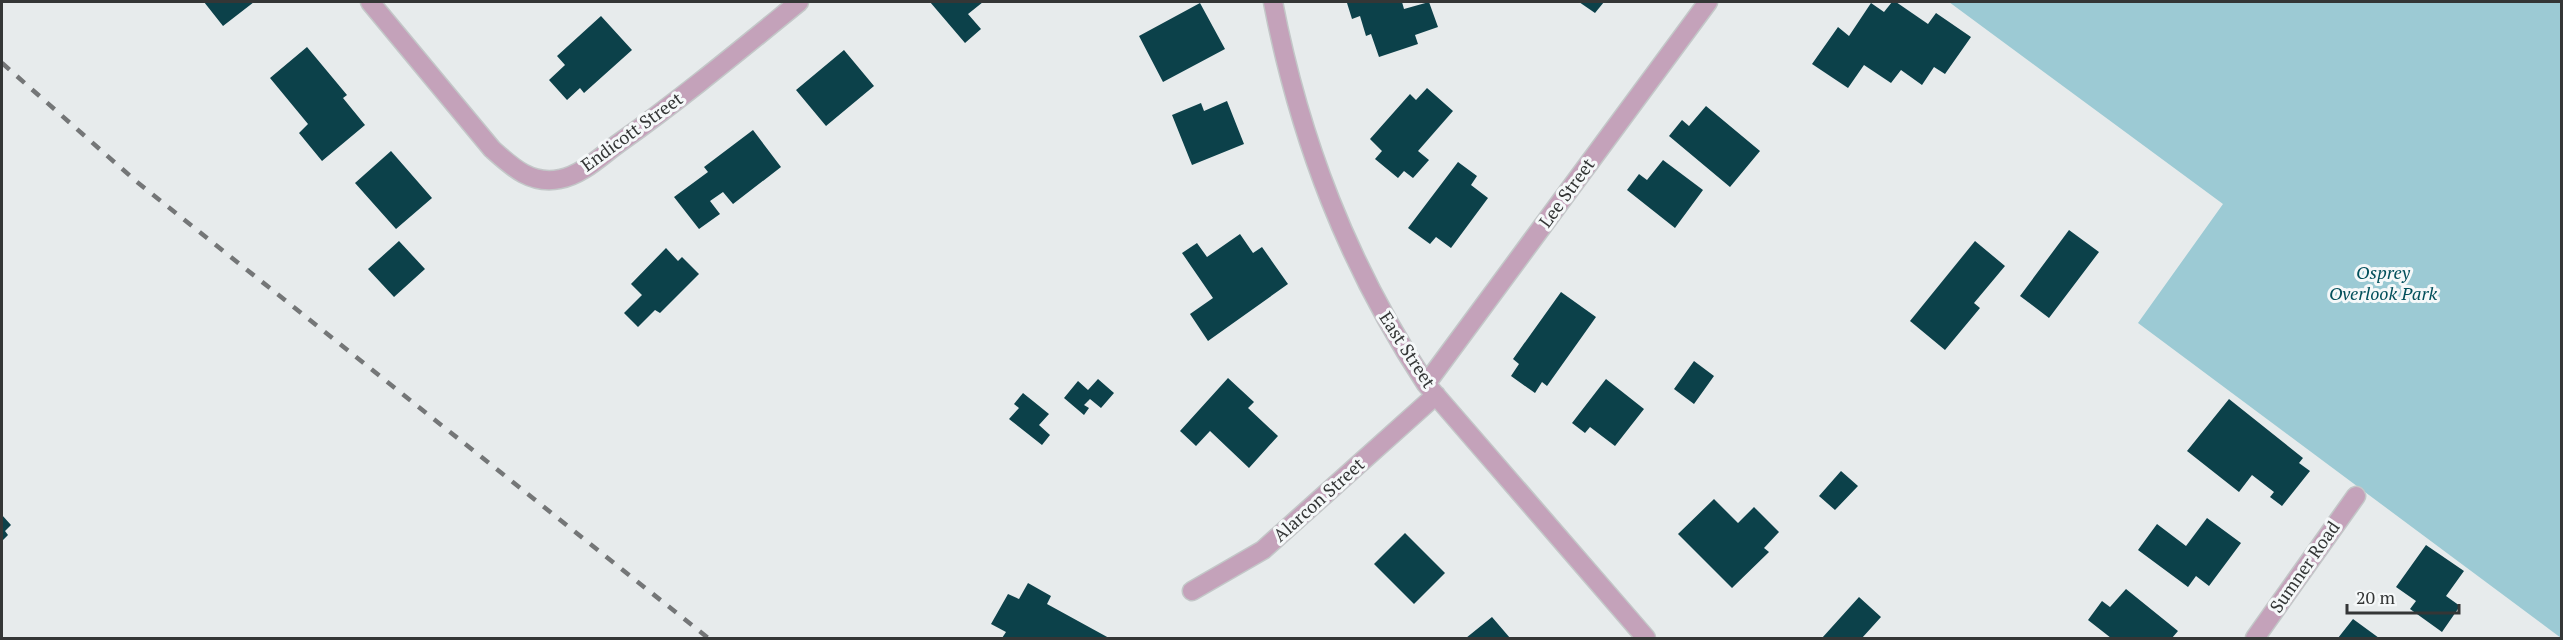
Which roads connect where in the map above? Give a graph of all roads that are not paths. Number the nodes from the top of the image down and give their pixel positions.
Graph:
1 (370, 2) edge
2 (800, 2) edge
3 (1273, 2) edge
4 (1708, 2) edge
5 (1431, 389) junction
6 (2356, 496) dead end
7 (1192, 591) dead end
8 (1646, 639) edge
9 (2255, 639) edge

1 - 2 street, Endicott Street
3 - 5 street, East Street
4 - 5 street, Lee Street
5 - 7 street, Alarcon Street
5 - 8 street, East Street
6 - 9 street, Sumner Road

